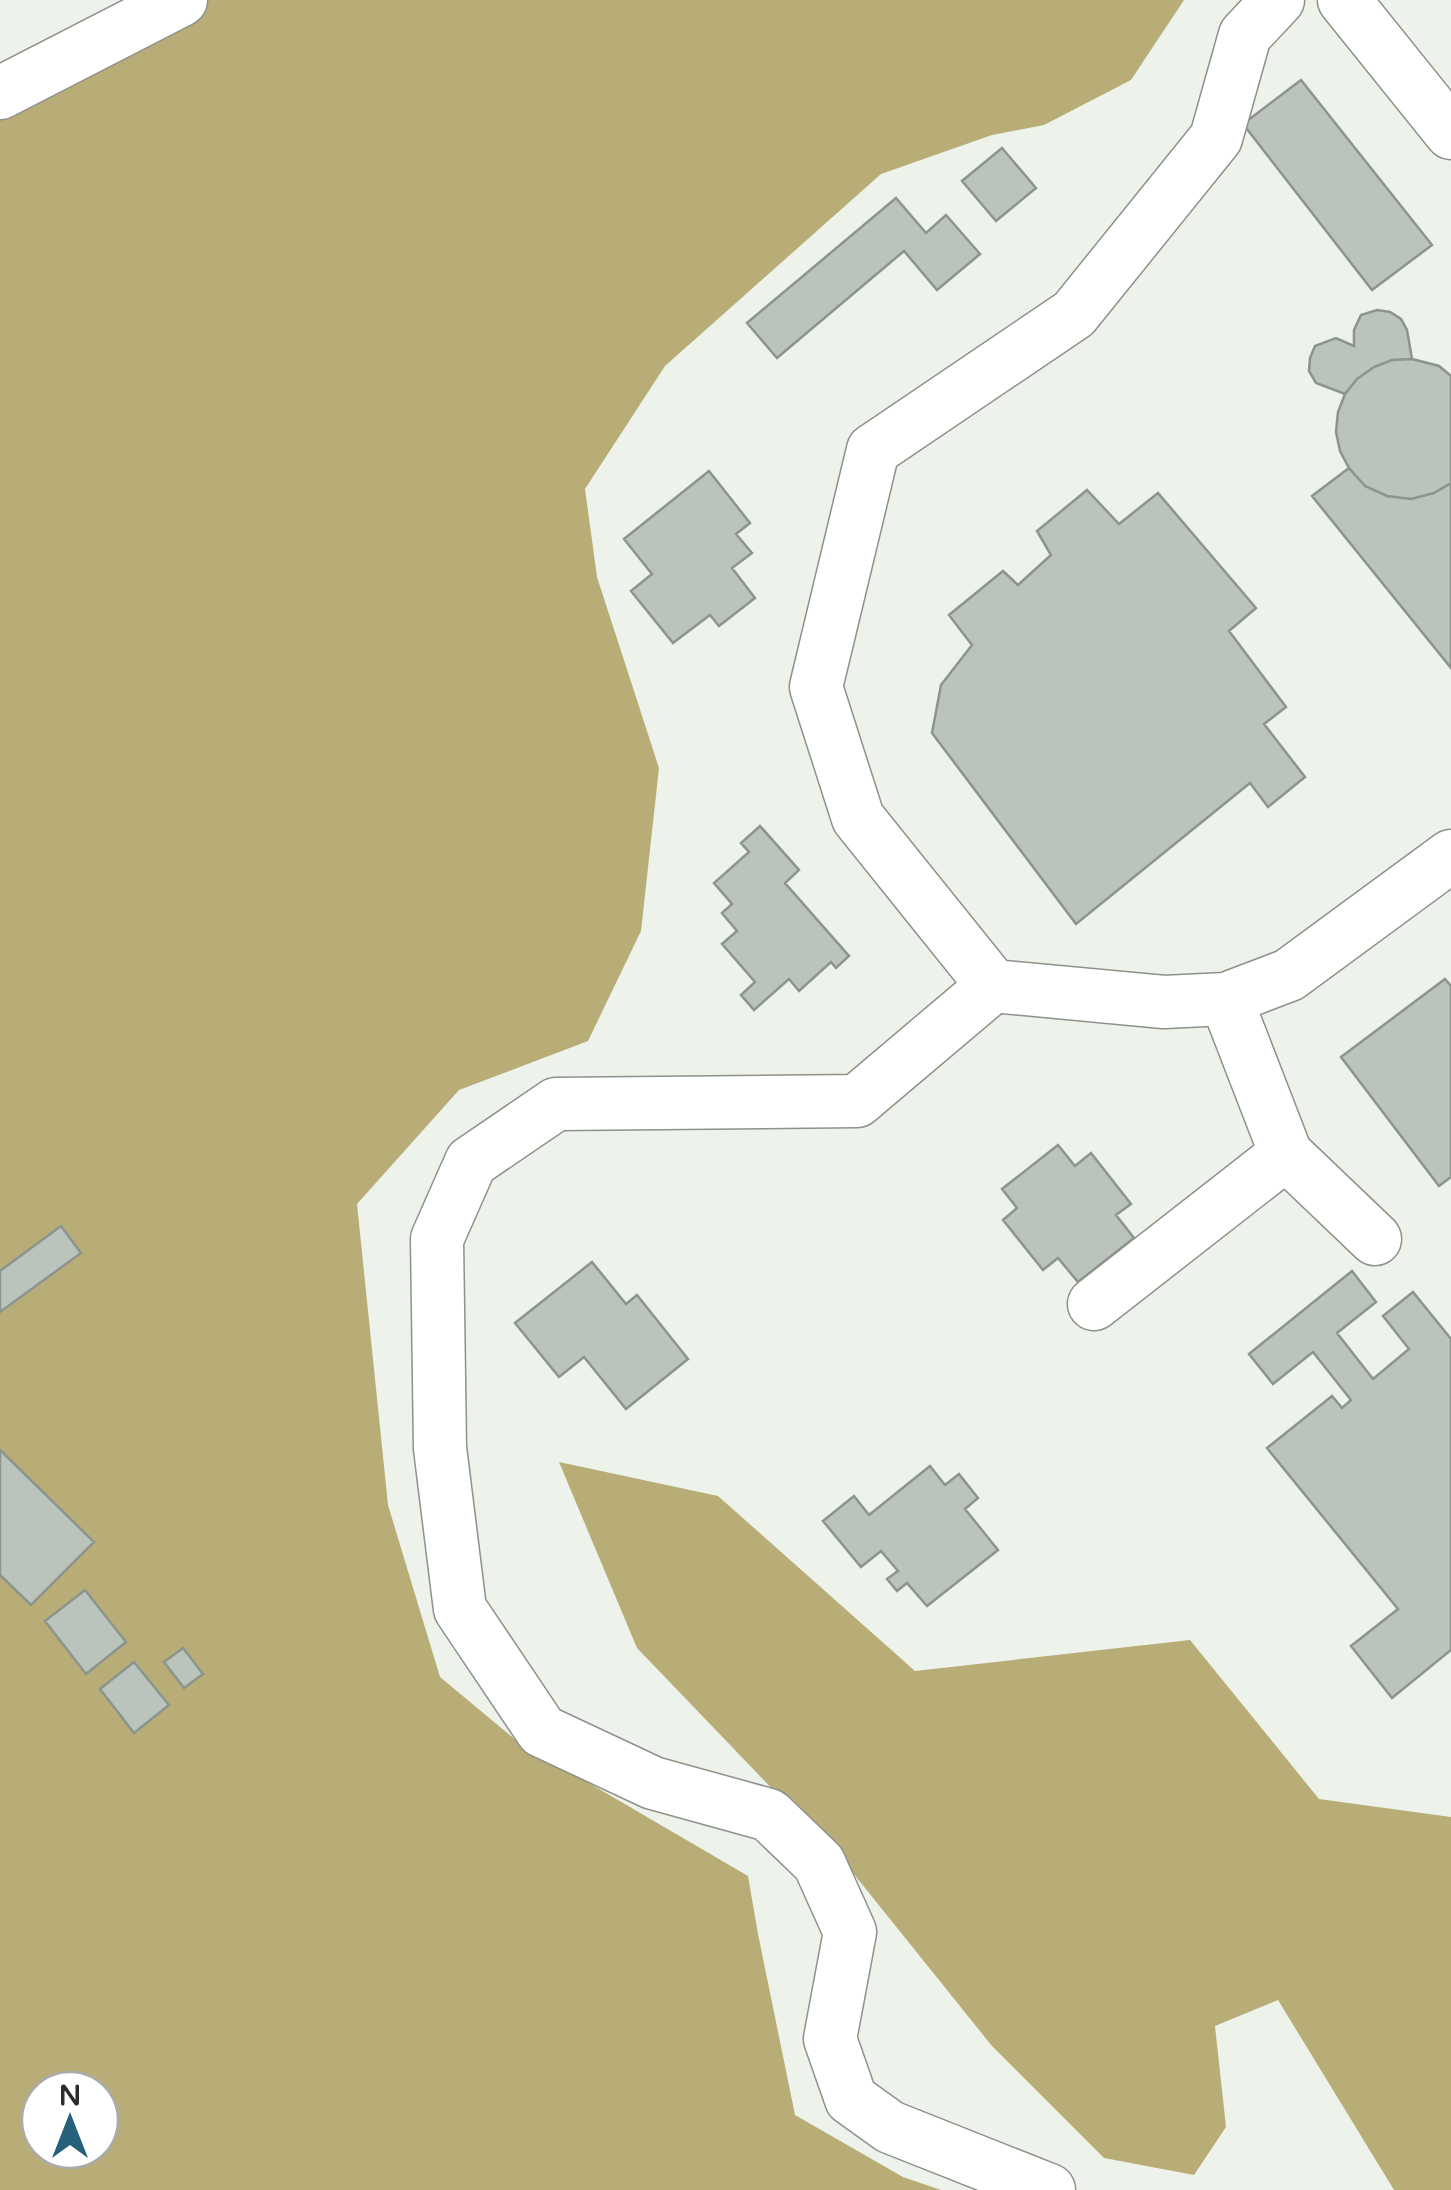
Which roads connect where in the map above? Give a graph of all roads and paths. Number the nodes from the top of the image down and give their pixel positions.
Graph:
1 (181, 0) edge
2 (1278, 0) edge
3 (1344, 0) edge
4 (0, 93) edge
5 (1451, 132) edge
6 (1451, 856) edge
7 (992, 986) junction
8 (1226, 999) junction
9 (1286, 1154) junction
10 (1375, 1239) dead end
11 (1094, 1304) dead end
12 (1049, 2190) edge

1 - 4 street
2 - 7 street
3 - 5 street
6 - 8 street
7 - 8 street
7 - 12 street
8 - 9 street
9 - 10 street
9 - 11 street

